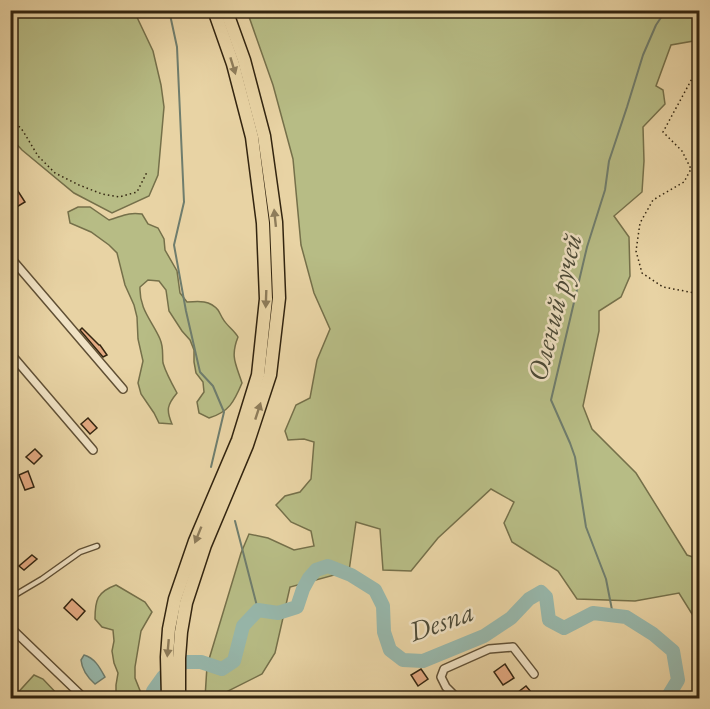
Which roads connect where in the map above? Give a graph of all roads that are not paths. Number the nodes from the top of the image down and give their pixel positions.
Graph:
1 (214, 10) edge
2 (225, 10) edge
3 (10, 257) edge
4 (10, 353) edge
5 (123, 389) dead end
6 (93, 450) dead end
7 (97, 546) dead end
8 (10, 598) edge
9 (181, 601) junction
10 (10, 627) edge
11 (534, 674) dead end
12 (84, 699) edge
13 (168, 699) edge
14 (179, 699) edge
15 (457, 699) edge

1 -> 9 highway
9 -> 2 highway
3 - 5 street
4 - 6 street
7 - 8 lane
9 -> 13 highway
9 - 14 highway
10 - 12 street
11 - 15 street

